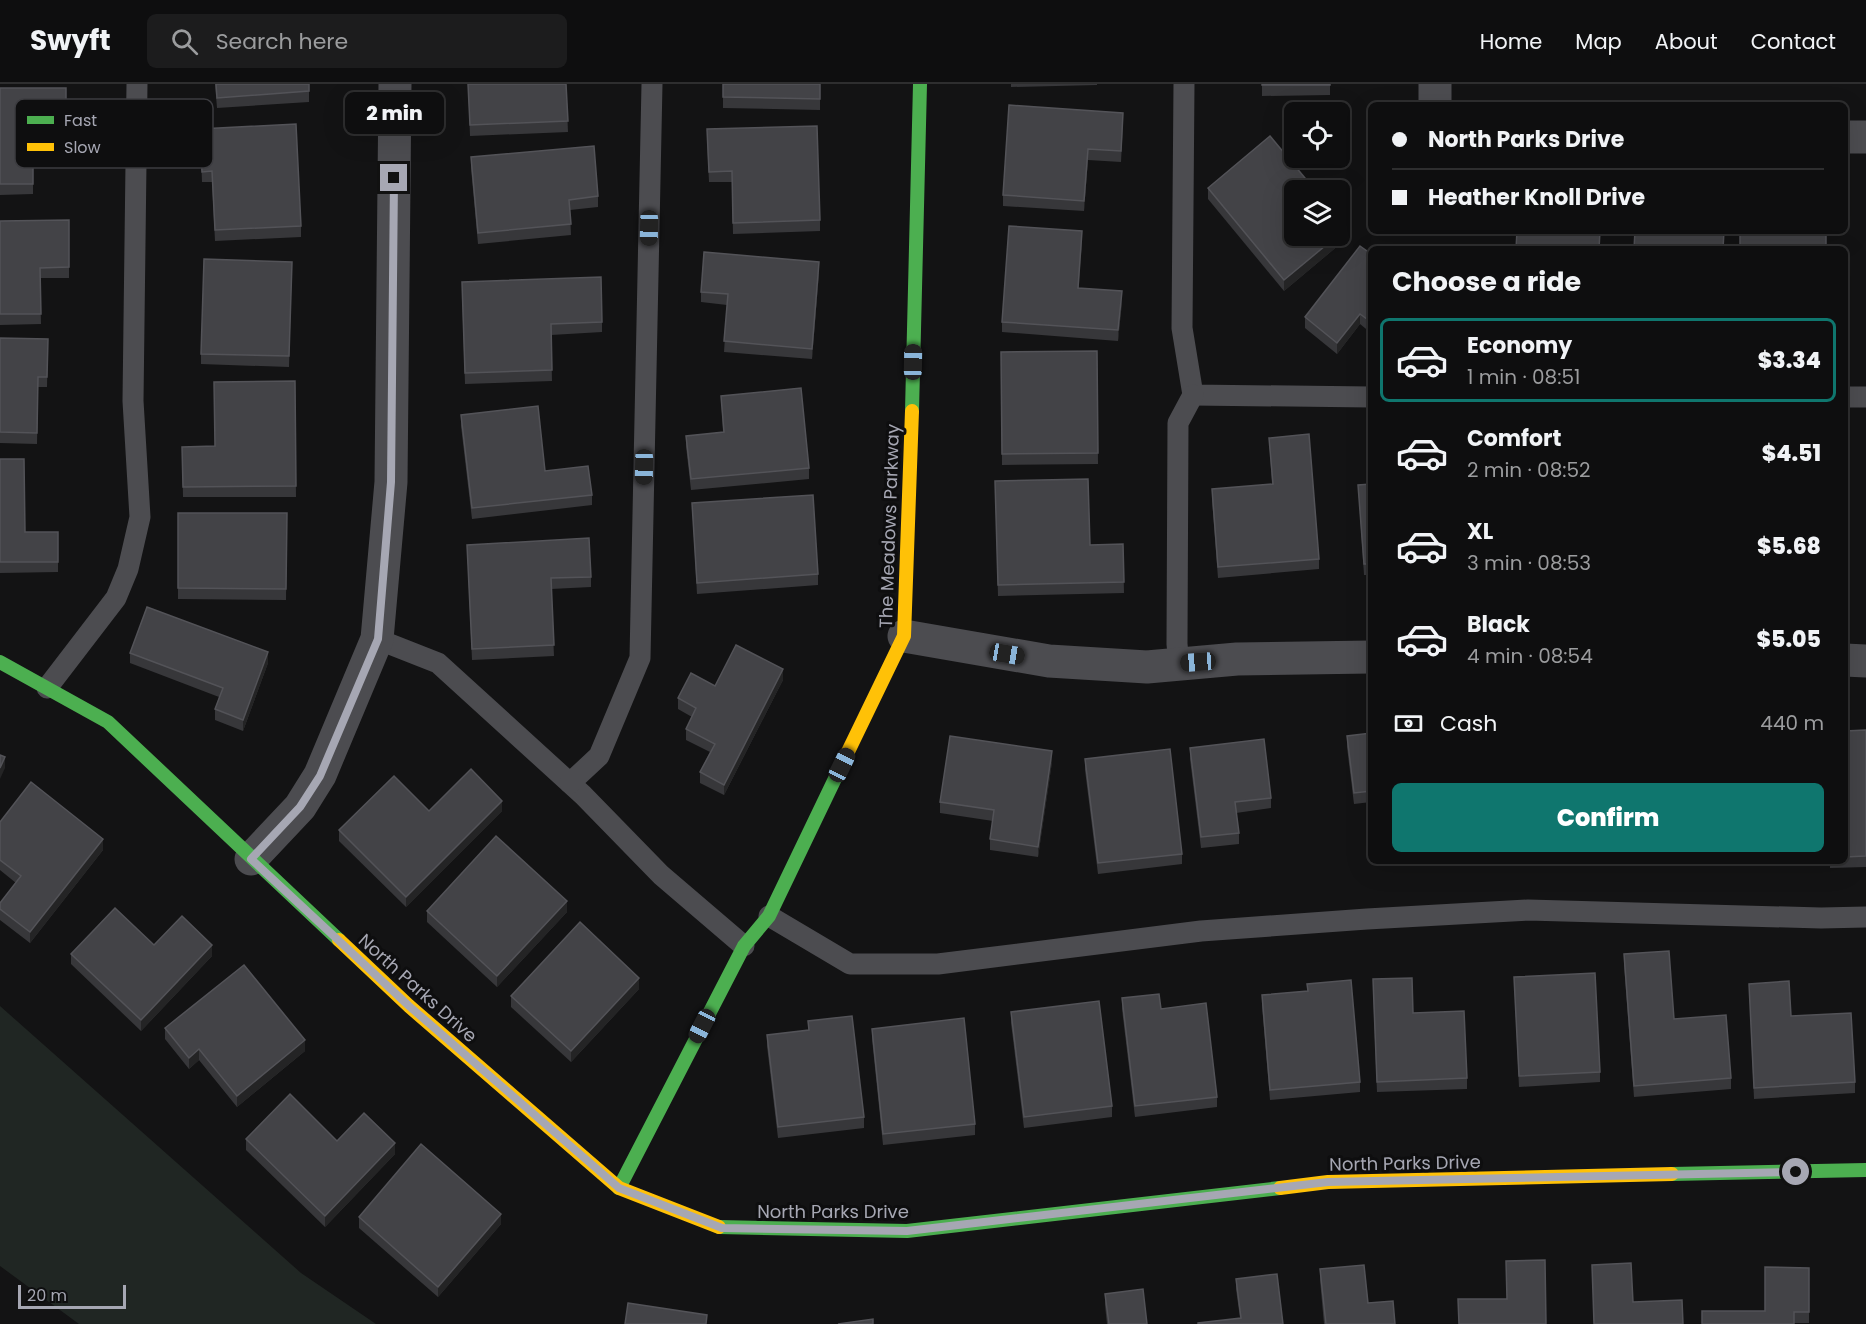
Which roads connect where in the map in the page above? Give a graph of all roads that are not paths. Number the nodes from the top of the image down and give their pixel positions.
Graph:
1 (137, 84) edge
2 (395, 84) edge
3 (652, 84) edge
4 (920, 84) edge
5 (1184, 84) edge
6 (1435, 84) edge
7 (137, 99) edge
8 (1435, 102) edge
9 (1848, 137) edge
10 (1866, 137) edge
11 (136, 168) edge
12 (1193, 395) junction
13 (1368, 397) edge
14 (1848, 397) edge
15 (1866, 397) edge
16 (904, 636) junction
17 (378, 639) junction
18 (1368, 657) edge
19 (1848, 660) edge
20 (1866, 661) edge
21 (0, 662) edge
22 (1179, 664) junction
23 (47, 688) junction
24 (570, 783) junction
25 (251, 859) junction
26 (769, 916) junction
27 (1866, 917) edge
28 (744, 946) junction
29 (1866, 1170) edge
30 (619, 1188) junction

1 - 7 lane
2 - 17 street
3 - 24 lane
4 - 16 street, The Meadows Parkway
5 - 12 lane
6 - 8 street
9 - 10 street
11 - 23 lane
12 - 13 lane
12 - 22 lane
14 - 15 lane
16 - 22 street
16 - 26 street, The Meadows Parkway
17 - 24 lane
17 - 25 street
18 - 22 street
19 - 20 street
21 - 23 street, North Parks Drive
23 - 25 street, North Parks Drive
24 - 28 lane
25 - 30 street, North Parks Drive
26 - 27 lane
26 - 28 street, The Meadows Parkway
28 - 30 street, The Meadows Parkway
29 - 30 street, North Parks Drive

